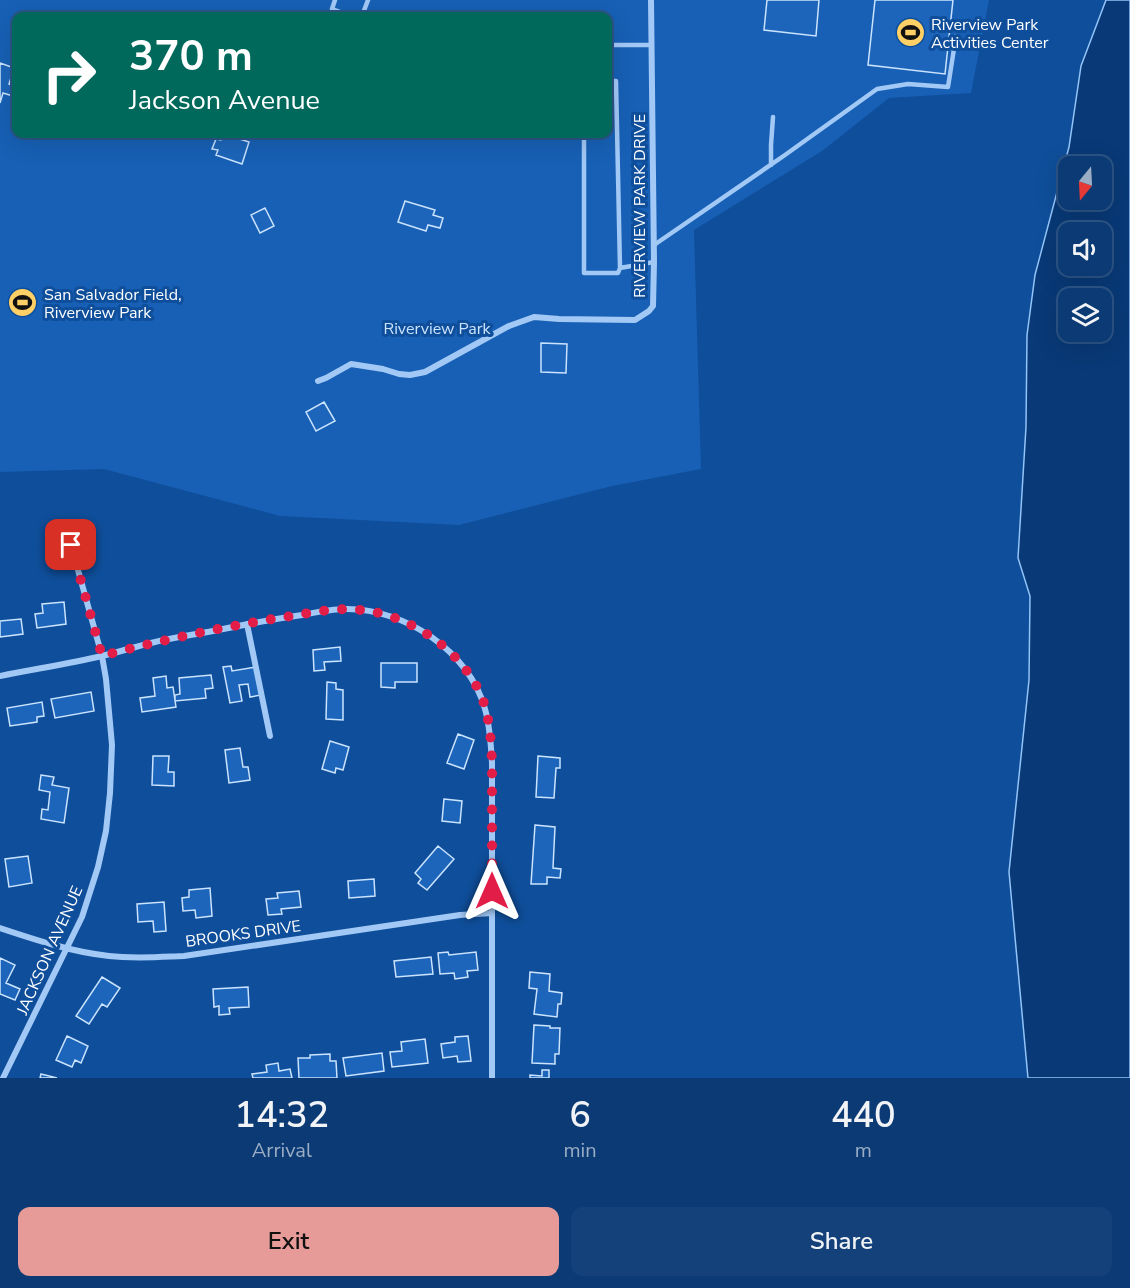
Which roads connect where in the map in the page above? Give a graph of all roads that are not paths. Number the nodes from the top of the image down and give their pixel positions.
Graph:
1 (335, 0) edge
2 (651, 0) edge
3 (340, 12) edge
4 (956, 36) dead end
5 (612, 45) edge
6 (651, 45) junction
7 (612, 81) edge
8 (773, 117) dead end
9 (584, 138) edge
10 (771, 165) junction
11 (654, 245) junction
12 (654, 262) junction
13 (620, 268) junction
14 (318, 381) dead end
15 (71, 545) dead end
16 (247, 624) junction
17 (102, 656) junction
18 (0, 676) edge
19 (270, 736) dead end
20 (492, 913) junction
21 (0, 928) edge
22 (66, 948) junction
23 (3, 1078) edge
24 (492, 1078) edge

1 - 3 lane
2 - 6 street, RIVERVIEW PARK DRIVE
4 - 10 lane
5 - 6 lane
6 - 11 street, RIVERVIEW PARK DRIVE
7 - 13 lane
8 - 10 lane
9 - 13 lane
10 - 11 lane
11 - 12 street, RIVERVIEW PARK DRIVE
12 - 13 lane
12 - 14 street, RIVERVIEW PARK DRIVE
15 - 17 street, JACKSON AVENUE
16 - 17 street
16 - 19 street
16 - 20 street
17 - 18 street
17 - 22 street, JACKSON AVENUE
20 - 22 street, BROOKS DRIVE
20 - 24 street
21 - 22 street, BROOKS DRIVE
22 - 23 street, JACKSON AVENUE

